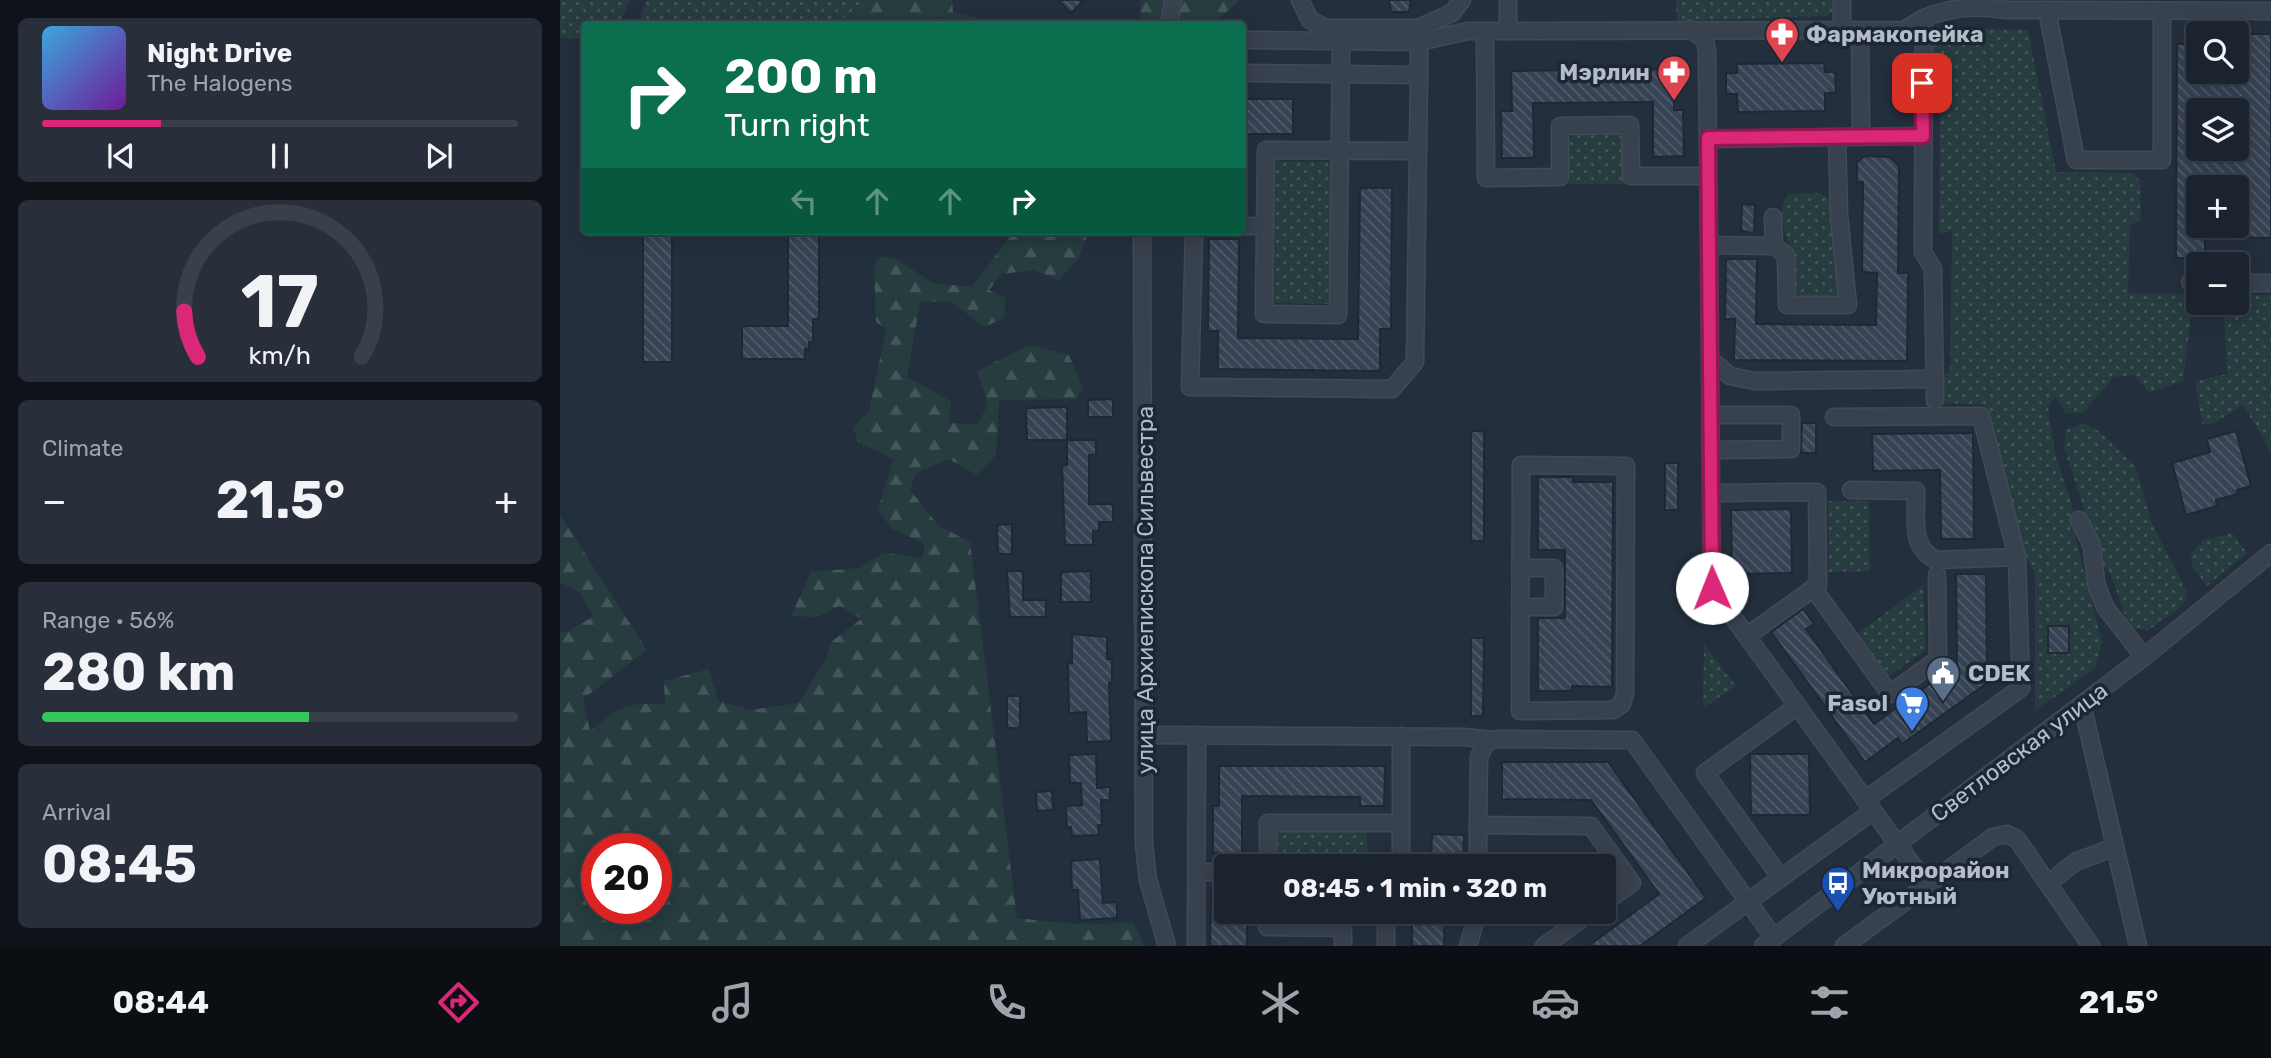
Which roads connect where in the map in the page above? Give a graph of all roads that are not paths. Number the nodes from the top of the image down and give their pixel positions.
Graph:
1 (1173, 0) edge
2 (1300, 0) edge
3 (1462, 0) edge
4 (1508, 0) edge
5 (1842, 0) edge
6 (1985, 3) edge
7 (1950, 4) edge
8 (2042, 7) edge
9 (2162, 11) junction
10 (2271, 12) edge
11 (1924, 18) junction
12 (1170, 21) edge
13 (1690, 30) junction
14 (1842, 30) junction
15 (1860, 30) junction
16 (1485, 31) junction
17 (1508, 31) junction
18 (1246, 40) edge
19 (1341, 41) junction
20 (1419, 42) junction
21 (1246, 74) edge
22 (1341, 75) junction
23 (1419, 75) junction
24 (1923, 136) junction
25 (1837, 137) junction
26 (1861, 137) junction
27 (1708, 138) junction
28 (1340, 151) junction
29 (1418, 152) junction
30 (1708, 176) junction
31 (1773, 217) dead end
32 (1246, 226) edge
33 (1265, 226) junction
34 (1142, 235) edge
35 (1194, 235) edge
36 (1709, 245) junction
37 (1774, 246) junction
38 (2249, 283) edge
39 (2271, 283) edge
40 (1710, 359) junction
41 (1935, 379) junction
42 (1935, 400) dead end
43 (1710, 415) junction
44 (1834, 417) dead end
45 (1711, 450) junction
46 (1851, 490) dead end
47 (1711, 493) junction
48 (2079, 520) dead end
49 (2271, 553) edge
50 (2017, 557) junction
51 (1520, 568) junction
52 (1937, 575) dead end
53 (1813, 588) junction
54 (1520, 607) junction
55 (1747, 636) junction
56 (2144, 657) junction
57 (2081, 705) junction
58 (1797, 706) junction
59 (1525, 711) junction
60 (1146, 735) junction
61 (1197, 735) junction
62 (1401, 736) junction
63 (1525, 739) junction
64 (1491, 740) junction
65 (1869, 806) junction
66 (1401, 823) junction
67 (1478, 825) junction
68 (1897, 845) junction
69 (2115, 846) junction
70 (1268, 854) edge
71 (1401, 854) edge
72 (1478, 854) edge
73 (1611, 854) edge
74 (1616, 861) edge
75 (1196, 872) junction
76 (1214, 872) edge
77 (1781, 878) junction
78 (2048, 884) junction
79 (1927, 885) junction
80 (1616, 894) edge
81 (1748, 902) junction
82 (1267, 924) edge
83 (1386, 924) edge
84 (1474, 924) edge
85 (1574, 924) edge
86 (1769, 942) edge
87 (1167, 946) edge
88 (1196, 946) edge
89 (1343, 946) edge
90 (1386, 946) edge
91 (1468, 946) edge
92 (1544, 946) edge
93 (1687, 946) edge
94 (1844, 946) edge
95 (2091, 946) edge
96 (2138, 946) edge

1 - 12 street
2 - 3 street
4 - 17 street
5 - 14 street
6 - 7 street
6 - 8 street
7 - 11 street
8 - 9 street
8 - 9 street
9 - 10 street
11 - 15 street
11 - 24 street
13 - 14 street
13 - 17 street
13 - 27 street
14 - 15 street
15 - 26 street
16 - 17 street
16 - 20 street
16 - 30 street
18 - 19 street
19 - 20 street
19 - 22 street
20 - 23 street
21 - 22 street
22 - 23 street
22 - 28 street
23 - 29 street
24 - 26 street
24 - 41 street
25 - 26 street
25 - 27 street
25 - 37 street
27 - 30 street
28 - 29 street
28 - 33 street
28 - 33 street
29 - 35 street
30 - 36 street
31 - 37 street
32 - 33 street
34 - 60 street, улица Архиепископа Сильвестра
36 - 37 street
36 - 40 street
38 - 39 street
40 - 41 street
40 - 43 street
41 - 42 street
43 - 45 street
43 - 45 street
44 - 50 street
45 - 47 street
46 - 50 street
47 - 53 street
47 - 55 street
48 - 56 street
49 - 56 street, Светловская улица
50 - 65 street
51 - 54 street
51 - 54 street
51 - 59 street
52 - 53 street
53 - 55 street
54 - 59 street
55 - 58 street
56 - 57 street, Светловская улица
57 - 68 street, Светловская улица
57 - 69 street
58 - 65 street
58 - 77 street
59 - 63 street
60 - 61 street
60 - 87 street, улица Архиепископа Сильвестра
61 - 62 street
61 - 75 street
62 - 64 street
62 - 66 street
63 - 64 street
63 - 81 street
64 - 67 street
65 - 68 street
65 - 77 street
66 - 70 street
66 - 71 street
67 - 72 street
67 - 73 street
68 - 79 street
68 - 86 street, Светловская улица
69 - 78 street
69 - 96 street
74 - 80 street
75 - 76 street
75 - 88 street
77 - 81 street
78 - 79 street
78 - 95 street
79 - 94 street
81 - 86 street
81 - 93 street
82 - 89 street
83 - 90 street
84 - 91 street
85 - 92 street

